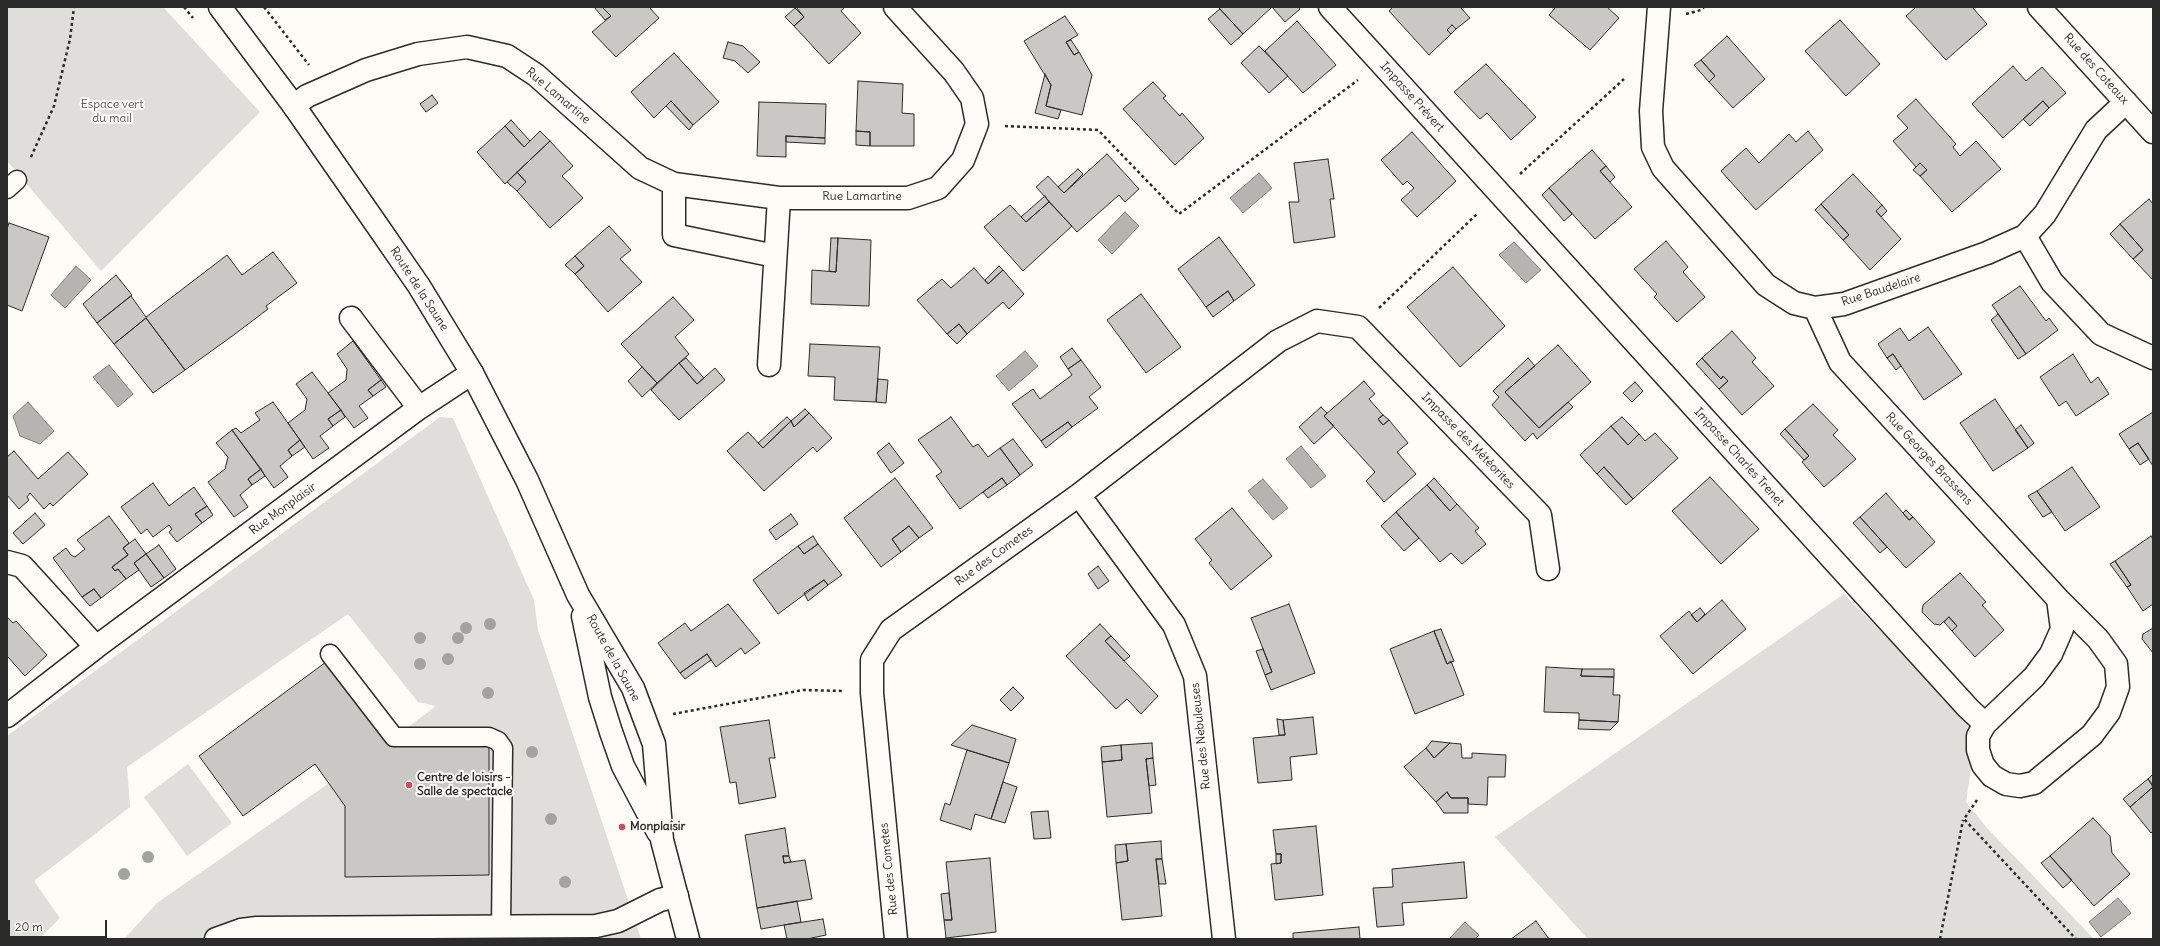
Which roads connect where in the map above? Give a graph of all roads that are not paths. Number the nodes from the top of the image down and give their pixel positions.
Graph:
1 (220, 7) edge
2 (895, 7) edge
3 (1330, 7) edge
4 (1659, 7) edge
5 (2039, 7) edge
6 (2126, 102) junction
7 (294, 106) junction
8 (2153, 132) edge
9 (674, 184) junction
10 (1497, 190) joint
11 (779, 198) junction
12 (2025, 236) junction
13 (775, 256) junction
14 (1815, 308) junction
15 (351, 318) dead end
16 (1358, 327) joint
17 (2153, 358) edge
18 (769, 365) dead end
19 (472, 373) junction
20 (419, 408) junction
21 (1079, 495) junction
22 (7, 562) edge
23 (1548, 569) dead end
24 (578, 595) junction
25 (2058, 599) junction
26 (96, 648) junction
27 (330, 654) dead end
28 (7, 716) edge
29 (1986, 724) junction
30 (662, 840) junction
31 (677, 896) junction
32 (501, 927) junction
33 (216, 939) edge
34 (688, 939) edge
35 (896, 939) edge
36 (1224, 939) edge

1 - 7 street, Route de la Saune
2 - 11 street, Rue Lamartine
3 - 10 street, Impasse Prévert
4 - 14 street, Rue Baudelaire
5 - 6 street, Rue des Coteaux
6 - 8 street, Rue des Coteaux
6 - 12 street, Rue Baudelaire
7 - 9 street, Rue Lamartine
7 - 19 street, Route de la Saune
9 - 11 street, Rue Lamartine
9 - 13 street
10 - 29 street, Impasse Charles Trenet
11 - 13 street
12 - 14 street, Rue Baudelaire
12 - 17 street
13 - 18 street
14 - 25 street, Rue Georges Brassens
15 - 20 street
16 - 21 street, Rue des Cometes
16 - 23 street, Impasse des Météorites
19 - 20 street, Rue Monplaisir
19 - 24 street, Route de la Saune
20 - 26 street, Rue Monplaisir
21 - 35 street, Rue des Cometes
21 - 36 street, Rue des Nebuleuses
22 - 26 street
24 - 30 street, Route de la Saune
24 - 30 street, Route de la Saune
25 - 29 street
25 - 29 street, Rue Georges Brassens
26 - 28 street, Rue Monplaisir
27 - 32 lane
30 - 31 street, Route de la Saune
31 - 32 street
31 - 34 street, Route de la Saune
32 - 33 street

